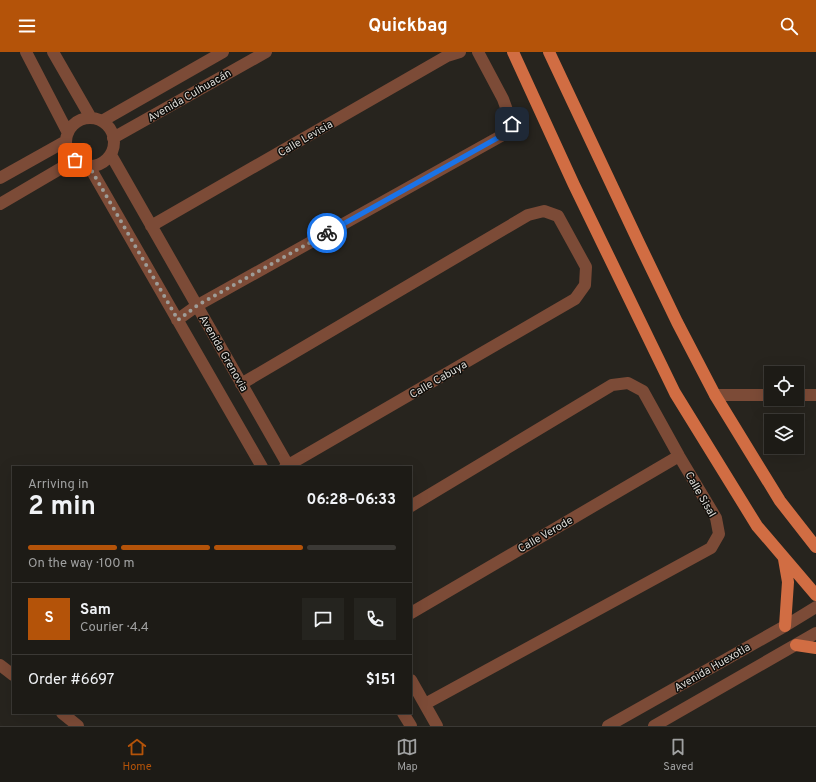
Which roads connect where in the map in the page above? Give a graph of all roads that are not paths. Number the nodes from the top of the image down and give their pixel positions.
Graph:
1 (53, 52) edge
2 (223, 52) edge
3 (266, 52) edge
4 (460, 52) edge
5 (478, 52) edge
6 (513, 52) edge
7 (549, 52) edge
8 (29, 53) edge
9 (97, 120) junction
10 (67, 137) junction
11 (113, 138) junction
12 (111, 155) junction
13 (75, 160) junction
14 (89, 166) junction
15 (0, 178) edge
16 (0, 204) edge
17 (151, 226) junction
18 (197, 306) junction
19 (178, 320) junction
20 (241, 384) junction
21 (714, 395) junction
22 (764, 395) edge
23 (804, 395) edge
24 (816, 395) edge
25 (679, 456) junction
26 (261, 466) edge
27 (287, 466) edge
28 (412, 505) edge
29 (816, 547) edge
30 (784, 558) junction
31 (816, 594) edge
32 (816, 607) edge
33 (412, 611) edge
34 (785, 626) junction
35 (816, 633) edge
36 (796, 645) junction
37 (816, 648) edge
38 (0, 665) edge
39 (12, 674) edge
40 (412, 682) edge
41 (425, 704) junction
42 (63, 714) edge
43 (404, 714) edge
44 (78, 726) edge
45 (411, 726) edge
46 (437, 726) edge
47 (608, 726) edge
48 (654, 726) edge

1 - 9 street
2 - 9 street, Avenida Culhuacán
3 - 11 street, Avenida Culhuacán
4 - 17 street, Calle Levisia
5 - 18 street
6 - 30 main road
7 - 21 main road
8 - 10 street
9 - 10 street
9 - 11 street
10 - 13 street
10 - 15 street
11 - 12 street
12 - 14 street
12 - 17 street, Avenida Grenovia
13 - 14 street
13 - 16 street
14 - 19 street
17 - 18 street, Avenida Grenovia
18 - 19 street
18 - 20 street, Avenida Grenovia
19 - 26 street
20 - 27 street, Avenida Grenovia
20 - 27 street, Calle Cabuya
21 - 22 street
21 - 29 main road
23 - 24 street
25 - 28 street, Calle Sisal
25 - 33 street, Calle Verode
25 - 41 street, Calle Sisal
30 - 31 main road
30 - 34 main road
32 - 34 street, Avenida Huexotla
34 - 36 street
34 - 47 street, Avenida Huexotla
35 - 36 street, Avenida Huexotla
36 - 37 main road
36 - 48 street, Avenida Huexotla
38 - 39 street
40 - 41 street
41 - 46 street
42 - 44 street
43 - 45 street

